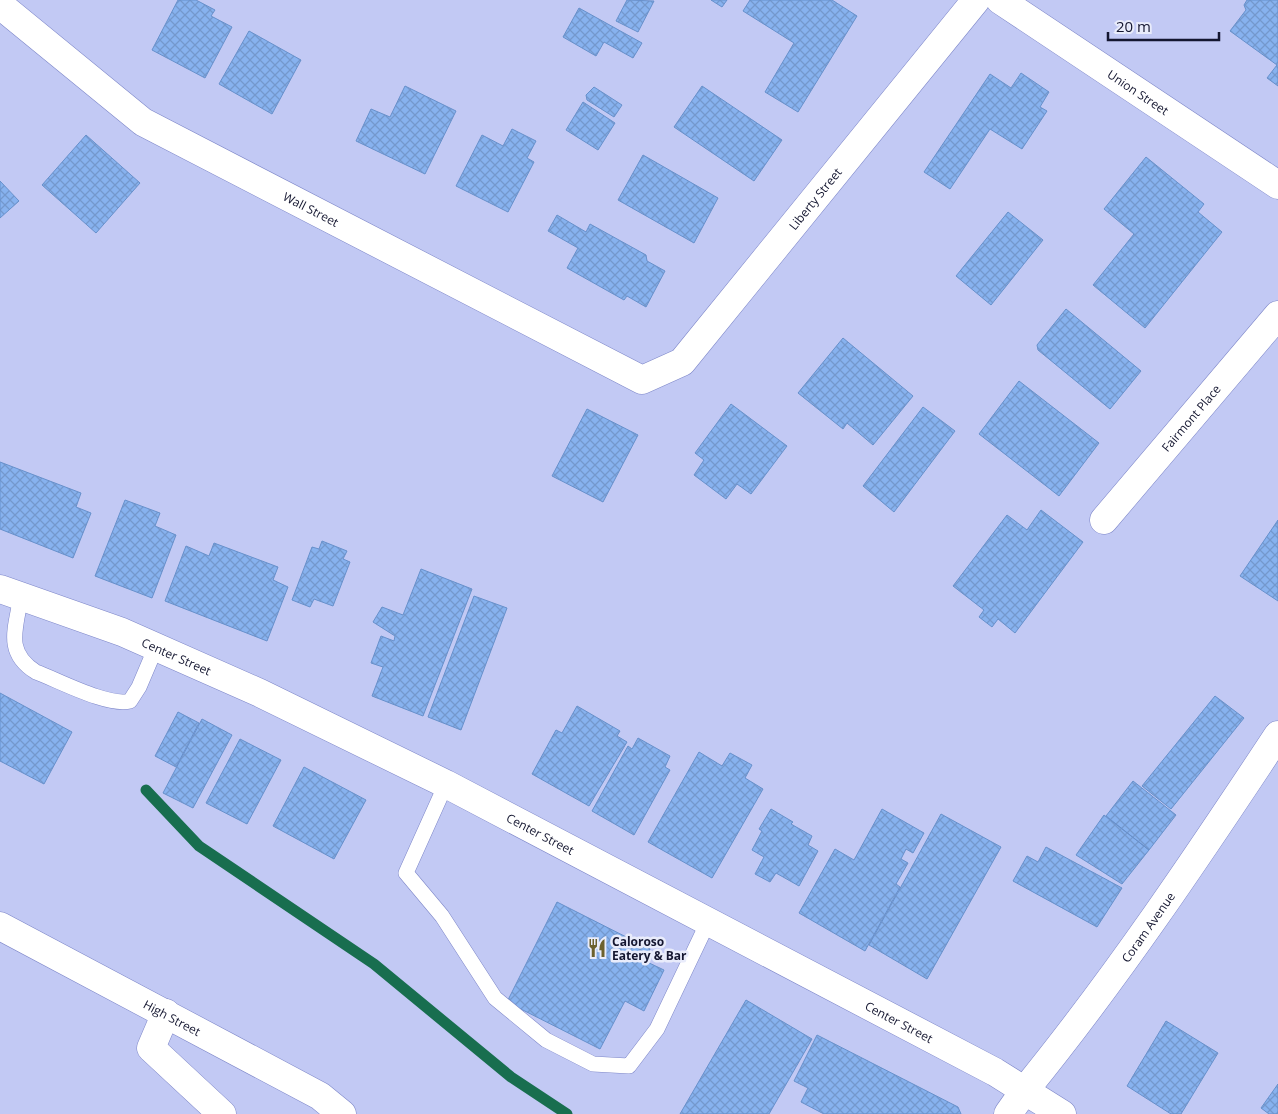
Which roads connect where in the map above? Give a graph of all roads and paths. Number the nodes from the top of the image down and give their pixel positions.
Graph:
1 (976, 0) edge
2 (1000, 0) edge
3 (0, 6) edge
4 (1278, 185) edge
5 (1278, 315) edge
6 (642, 380) joint
7 (1104, 520) dead end
8 (10, 593) edge
9 (156, 647) junction
10 (1278, 735) edge
11 (446, 784) junction
12 (708, 922) junction
13 (0, 926) edge
14 (166, 1014) junction
15 (1025, 1090) junction
16 (222, 1114) edge
17 (342, 1114) edge
18 (1008, 1114) edge
19 (1062, 1114) edge

1 - 6 street, Liberty Street
2 - 4 street, Union Street
3 - 6 street, Wall Street
5 - 7 street, Fairmont Place
8 - 9 street, Center Street
8 - 9 lane
9 - 11 street, Center Street
10 - 15 street, Coram Avenue
11 - 12 street, Center Street
11 - 12 lane
12 - 15 street, Center Street
13 - 14 street, High Street
14 - 16 street
14 - 17 street, High Street
15 - 18 street, Coram Avenue
15 - 19 street, Center Street

